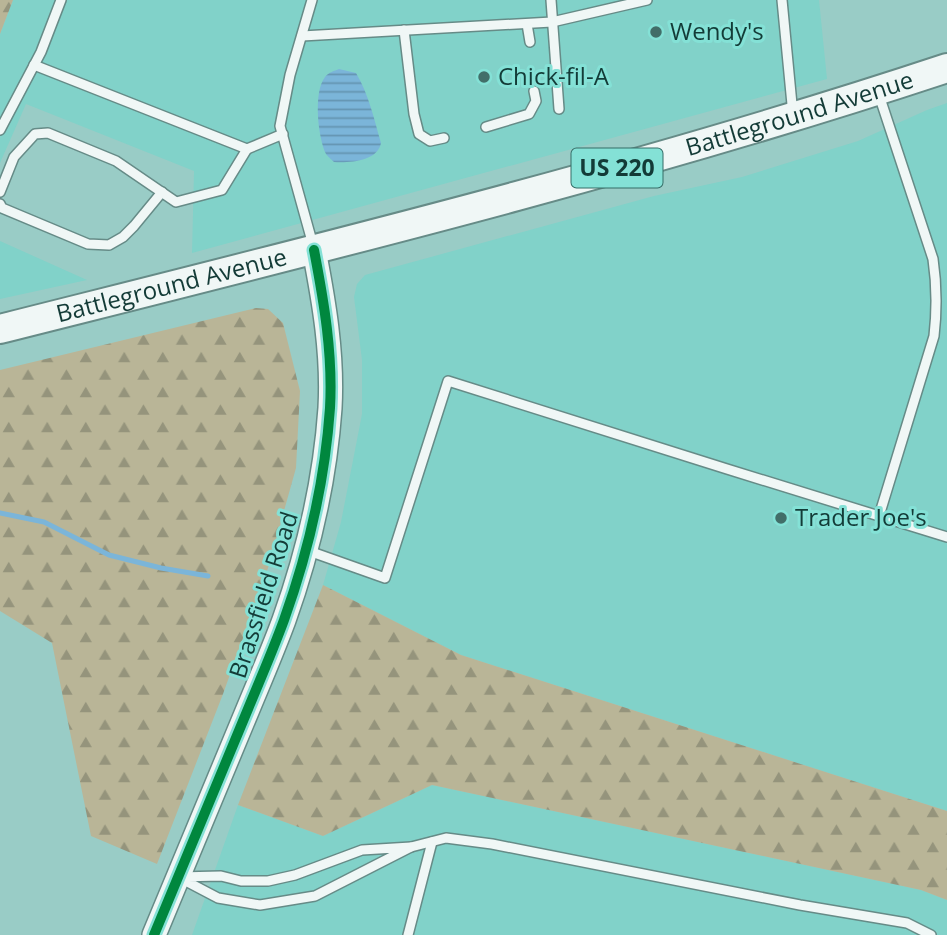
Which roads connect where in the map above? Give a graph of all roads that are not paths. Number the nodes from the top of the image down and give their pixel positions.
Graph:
1 (61, 0) edge
2 (313, 0) edge
3 (551, 0) edge
4 (647, 0) edge
5 (782, 0) edge
6 (552, 22) junction
7 (527, 24) junction
8 (404, 30) junction
9 (302, 36) junction
10 (530, 42) dead end
11 (34, 65) junction
12 (947, 68) edge
13 (534, 91) dead end
14 (877, 91) junction
15 (559, 109) dead end
16 (793, 116) junction
17 (486, 127) dead end
18 (0, 130) edge
19 (283, 134) junction
20 (444, 138) dead end
21 (247, 149) junction
22 (0, 192) edge
23 (162, 192) junction
24 (0, 204) edge
25 (314, 250) junction
26 (0, 329) edge
27 (879, 516) junction
28 (947, 537) edge
29 (305, 550) junction
30 (432, 842) junction
31 (411, 846) junction
32 (178, 877) junction
33 (154, 935) edge
34 (408, 935) edge
35 (931, 935) edge

1 - 11 lane
2 - 9 lane
3 - 6 lane
4 - 6 lane
5 - 16 lane
6 - 7 lane
6 - 15 lane
7 - 8 lane
7 - 10 lane
8 - 9 lane
8 - 20 lane
9 - 19 lane
11 - 18 lane
11 - 21 lane
12 - 14 main road, Battleground Avenue / US 220
13 - 17 lane
14 - 16 main road, Battleground Avenue / US 220
14 - 27 lane
16 - 25 main road, Battleground Avenue / US 220
19 - 21 lane
19 - 25 lane
21 - 23 lane
22 - 23 lane
23 - 24 lane
25 - 26 main road, Battleground Avenue / US 220
25 - 29 street, Brassfield Road
27 - 28 lane
27 - 29 lane
29 - 32 street, Brassfield Road
30 - 31 lane
30 - 34 lane
30 - 35 lane
31 - 32 lane
31 - 32 lane
32 - 33 street, Brassfield Road

